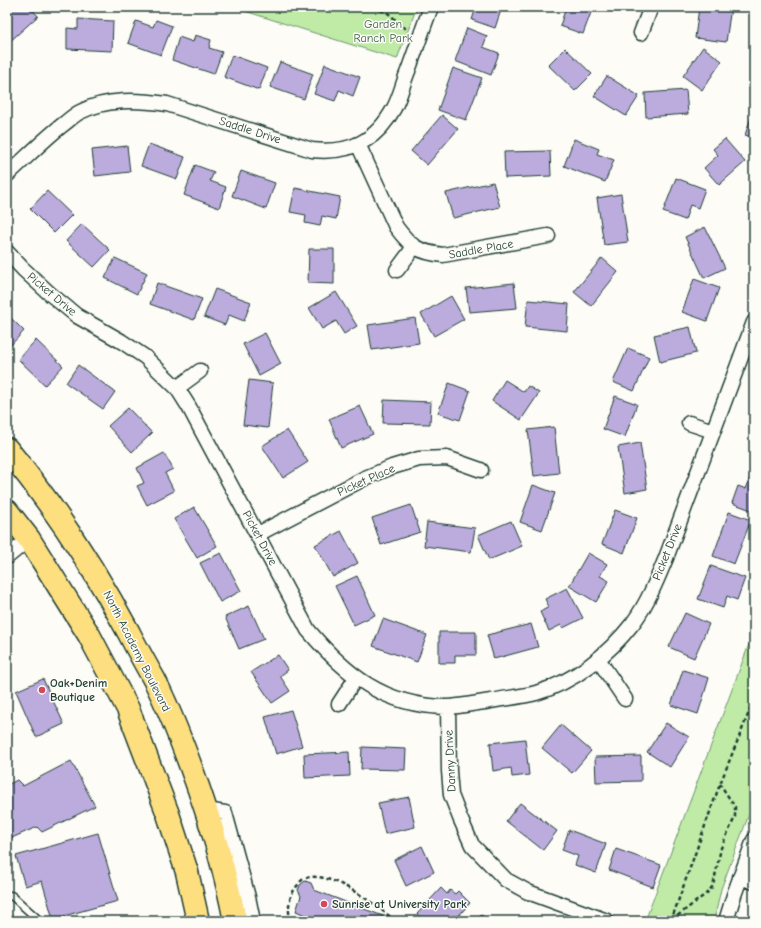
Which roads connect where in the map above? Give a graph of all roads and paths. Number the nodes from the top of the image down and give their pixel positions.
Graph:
1 (374, 7) edge
2 (431, 7) edge
3 (651, 7) edge
4 (406, 29) dead end
5 (642, 33) dead end
6 (358, 144) junction
7 (7, 175) edge
8 (548, 236) dead end
9 (414, 247) junction
10 (7, 252) edge
11 (397, 270) dead end
12 (754, 322) edge
13 (200, 371) dead end
14 (177, 388) junction
15 (689, 423) dead end
16 (713, 431) junction
17 (7, 449) edge
18 (481, 470) dead end
19 (7, 511) edge
20 (258, 534) junction
21 (29, 539) junction
22 (7, 557) edge
23 (598, 658) junction
24 (356, 678) junction
25 (625, 699) dead end
26 (754, 700) edge
27 (339, 704) dead end
28 (448, 707) junction
29 (720, 784) junction
30 (206, 810) junction
31 (754, 840) edge
32 (740, 877) junction
33 (754, 882) edge
34 (7, 895) edge
35 (40, 921) edge
36 (198, 921) edge
37 (235, 921) edge
38 (253, 921) edge
39 (290, 921) edge
40 (394, 921) edge
41 (607, 921) edge
42 (671, 921) edge
43 (726, 921) edge

1 - 4 path
2 - 6 street, Saddle Drive
3 - 5 street
6 - 7 street, Saddle Drive
6 - 9 street, Saddle Place
8 - 9 street, Saddle Place
9 - 11 street
10 - 14 street, Picket Drive
12 - 16 street, Picket Drive
13 - 14 street
14 - 20 street, Picket Drive
15 - 16 street
16 - 23 street, Picket Drive
17 - 30 highway, North Academy Boulevard
18 - 20 street, Picket Place
19 - 21 highway
20 - 24 street, Picket Drive
21 - 22 street
21 - 36 highway
23 - 25 street
23 - 28 street, Picket Drive
24 - 27 street
24 - 28 street, Picket Drive
26 - 29 path
28 - 41 street, Danny Drive
29 - 42 path
29 - 42 path
30 - 37 highway, North Academy Boulevard
30 - 38 street
31 - 32 street
32 - 33 street
32 - 43 street
34 - 35 lane
39 - 40 path

